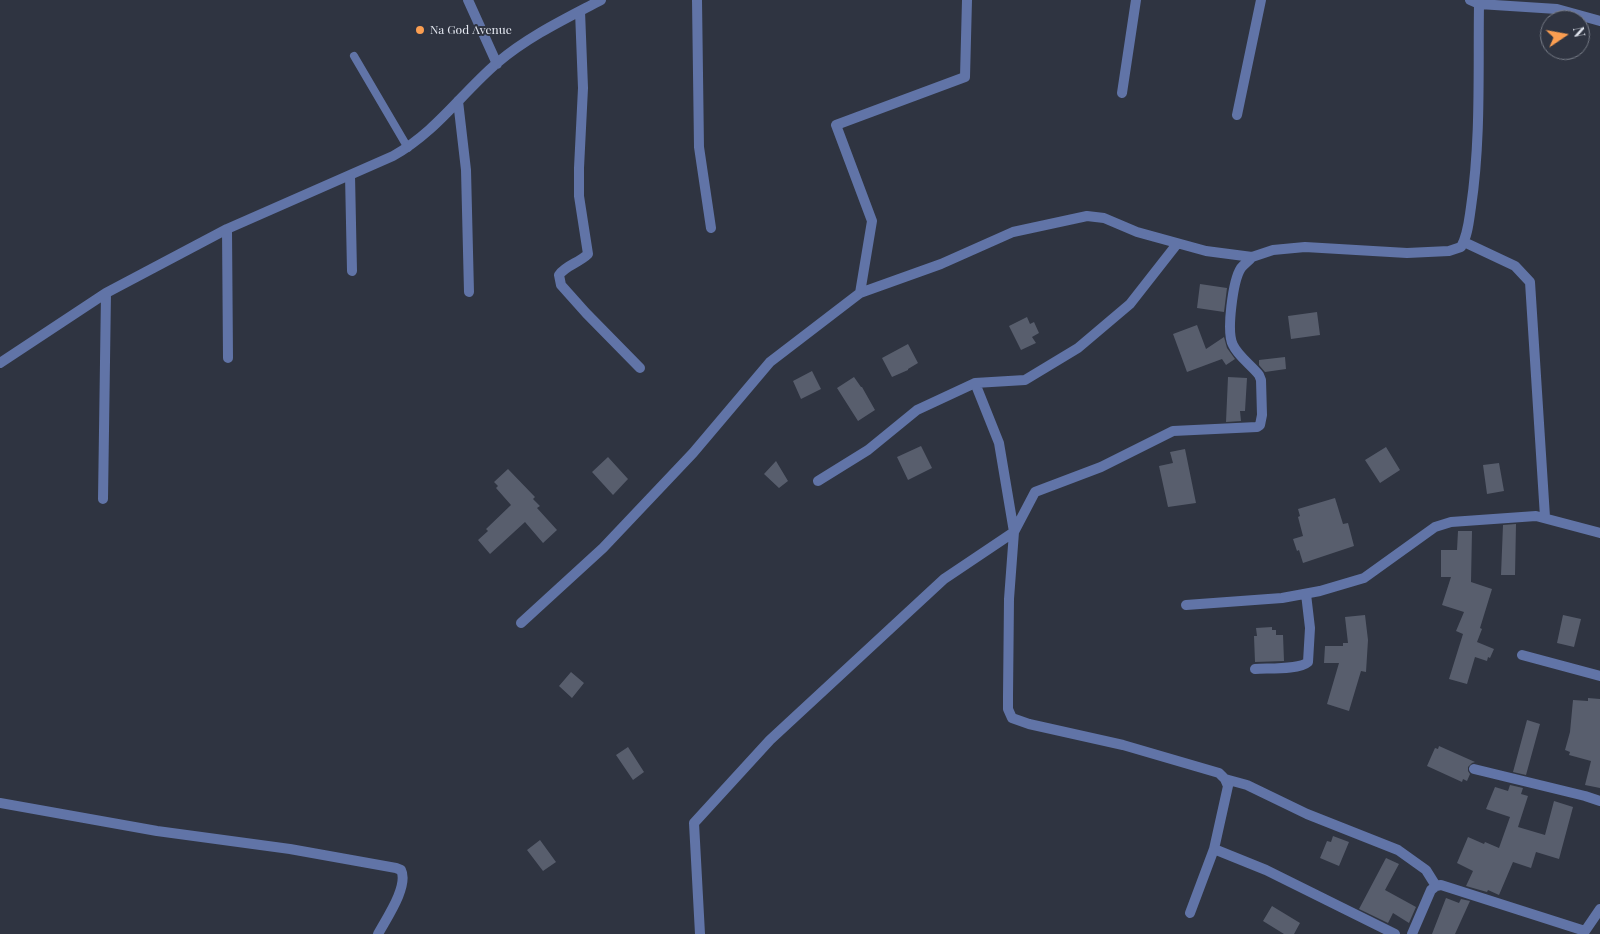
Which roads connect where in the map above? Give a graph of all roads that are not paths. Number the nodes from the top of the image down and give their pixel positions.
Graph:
1 (468, 0) edge
2 (601, 0) edge
3 (697, 0) edge
4 (967, 0) edge
5 (1136, 0) edge
6 (1261, 0) edge
7 (1475, 2) edge
8 (1557, 4) edge
9 (580, 11) junction
10 (1600, 21) edge
11 (354, 56) dead end
12 (496, 64) junction
13 (1122, 93) dead end
14 (458, 102) junction
15 (1237, 114) dead end
16 (408, 148) junction
17 (350, 175) junction
18 (712, 228) dead end
19 (227, 229) junction
20 (1464, 242) junction
21 (1178, 244) junction
22 (1252, 257) junction
23 (352, 272) dead end
24 (469, 292) dead end
25 (106, 293) junction
26 (860, 293) junction
27 (228, 358) dead end
28 (0, 363) edge
29 (640, 368) dead end
30 (975, 383) junction
31 (818, 481) dead end
32 (103, 499) dead end
33 (1545, 517) junction
34 (1014, 532) junction
35 (1600, 533) edge
36 (1306, 594) junction
37 (1186, 605) dead end
38 (521, 622) dead end
39 (1522, 655) dead end
40 (1256, 669) dead end
41 (1600, 676) edge
42 (1474, 769) dead end
43 (1225, 779) junction
44 (1600, 801) edge
45 (0, 803) edge
46 (1214, 849) junction
47 (1436, 886) junction
48 (1600, 909) edge
49 (1190, 913) dead end
50 (1584, 933) edge
51 (378, 934) edge
52 (700, 934) edge
53 (1396, 934) edge
54 (1412, 934) edge

1 - 12 street
2 - 9 street
3 - 18 street
4 - 26 street
5 - 13 street
6 - 15 street
7 - 8 street
7 - 20 street
8 - 10 street
9 - 12 street
9 - 29 street
11 - 16 lane
12 - 14 street
14 - 16 street
14 - 24 street
16 - 17 street
17 - 19 street
17 - 23 street
19 - 25 street
19 - 27 street
20 - 22 street
20 - 33 street
21 - 22 street
21 - 26 street
21 - 30 street
22 - 34 street
25 - 28 street
25 - 32 street
26 - 38 street
30 - 31 street
30 - 34 street
33 - 35 street
33 - 36 street
34 - 43 street
34 - 52 street
36 - 37 street
36 - 40 street
39 - 41 street
42 - 44 street
43 - 46 street
43 - 47 street
45 - 51 street
46 - 49 street
46 - 53 street
47 - 50 street
47 - 54 street
48 - 50 street

